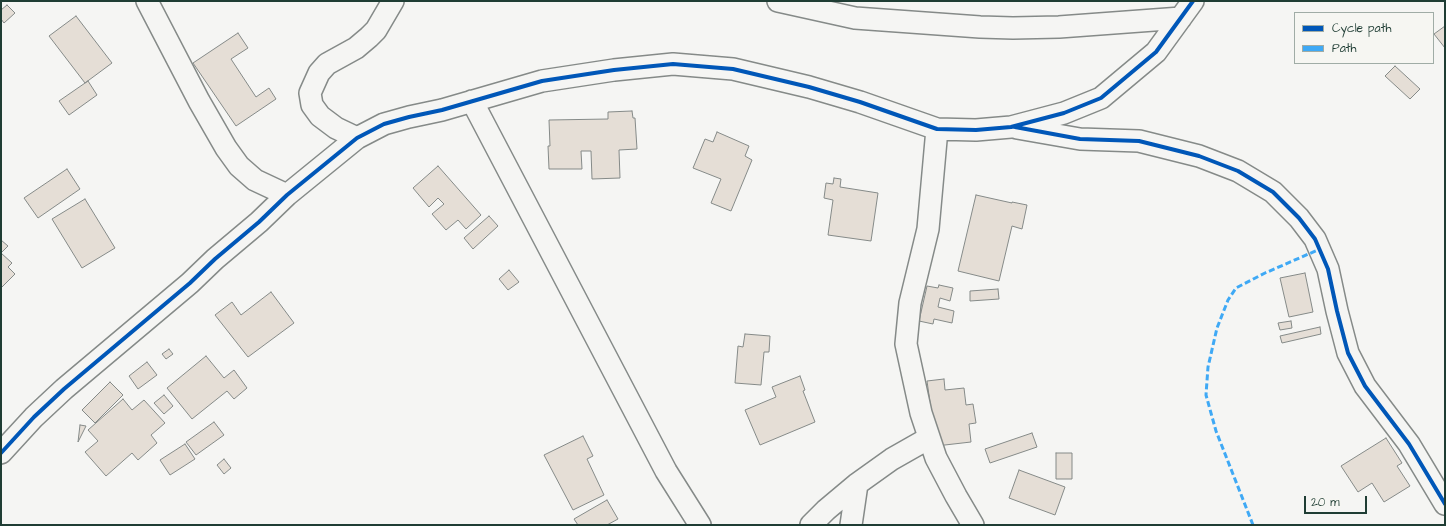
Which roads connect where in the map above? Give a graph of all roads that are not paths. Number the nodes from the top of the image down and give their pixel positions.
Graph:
1 (147, 1) edge
2 (393, 1) edge
3 (778, 1) edge
4 (1193, 1) edge
5 (1181, 18) junction
6 (472, 101) junction
7 (1011, 127) junction
8 (937, 129) junction
9 (357, 138) junction
10 (287, 195) junction
11 (929, 438) junction
12 (1, 453) edge
13 (856, 484) junction
14 (1445, 504) edge
15 (700, 525) edge
16 (811, 525) edge
17 (851, 525) edge
18 (973, 525) edge

1 - 10 street
2 - 9 street
3 - 5 street
4 - 5 street
5 - 7 street
6 - 8 street
6 - 9 street
6 - 15 street
7 - 8 street
7 - 14 street
8 - 11 street
9 - 10 street
10 - 12 street
11 - 13 street
11 - 18 street
13 - 16 street
13 - 17 street

